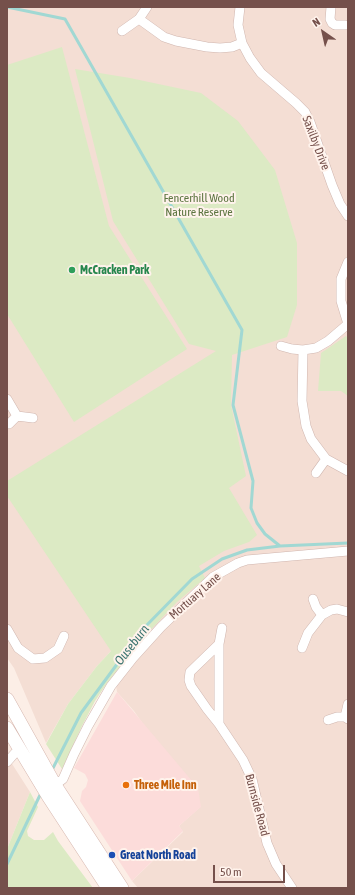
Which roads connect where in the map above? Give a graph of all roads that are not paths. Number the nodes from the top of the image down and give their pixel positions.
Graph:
1 (147, 7) edge
2 (240, 7) edge
3 (331, 7) edge
4 (139, 19) junction
5 (345, 25) dead end
6 (122, 31) dead end
7 (242, 43) junction
8 (348, 216) edge
9 (348, 262) edge
10 (348, 324) edge
11 (281, 346) dead end
12 (303, 350) junction
13 (7, 399) edge
14 (17, 416) junction
15 (33, 418) dead end
16 (9, 424) dead end
17 (326, 459) junction
18 (348, 471) edge
19 (316, 473) dead end
20 (348, 551) edge
21 (313, 599) dead end
22 (348, 612) edge
23 (322, 615) junction
24 (222, 628) dead end
25 (7, 629) edge
26 (64, 636) dead end
27 (219, 644) junction
28 (302, 648) dead end
29 (7, 699) edge
30 (348, 704) edge
31 (347, 718) edge
32 (328, 720) dead end
33 (219, 724) junction
34 (7, 728) edge
35 (20, 750) junction
36 (7, 762) edge
37 (55, 785) junction
38 (108, 888) edge
39 (122, 888) edge
40 (292, 888) edge

1 - 4 street
2 - 7 street, Saxilby Drive
3 - 5 street
4 - 6 street
4 - 7 street
7 - 8 street, Saxilby Drive
9 - 10 street
10 - 12 street
11 - 12 street
12 - 17 street
13 - 14 street
14 - 15 street
14 - 16 street
17 - 18 street
17 - 19 street
20 - 37 street, Mortuary Lane
21 - 23 street
22 - 23 street
23 - 28 street
24 - 27 street
25 - 26 street
27 - 33 street
27 - 33 street, Burnside Road
29 - 37 main road
30 - 31 street
31 - 32 street
33 - 40 street, Burnside Road
34 - 35 main road
35 - 36 street
35 - 38 main road
37 - 39 main road

